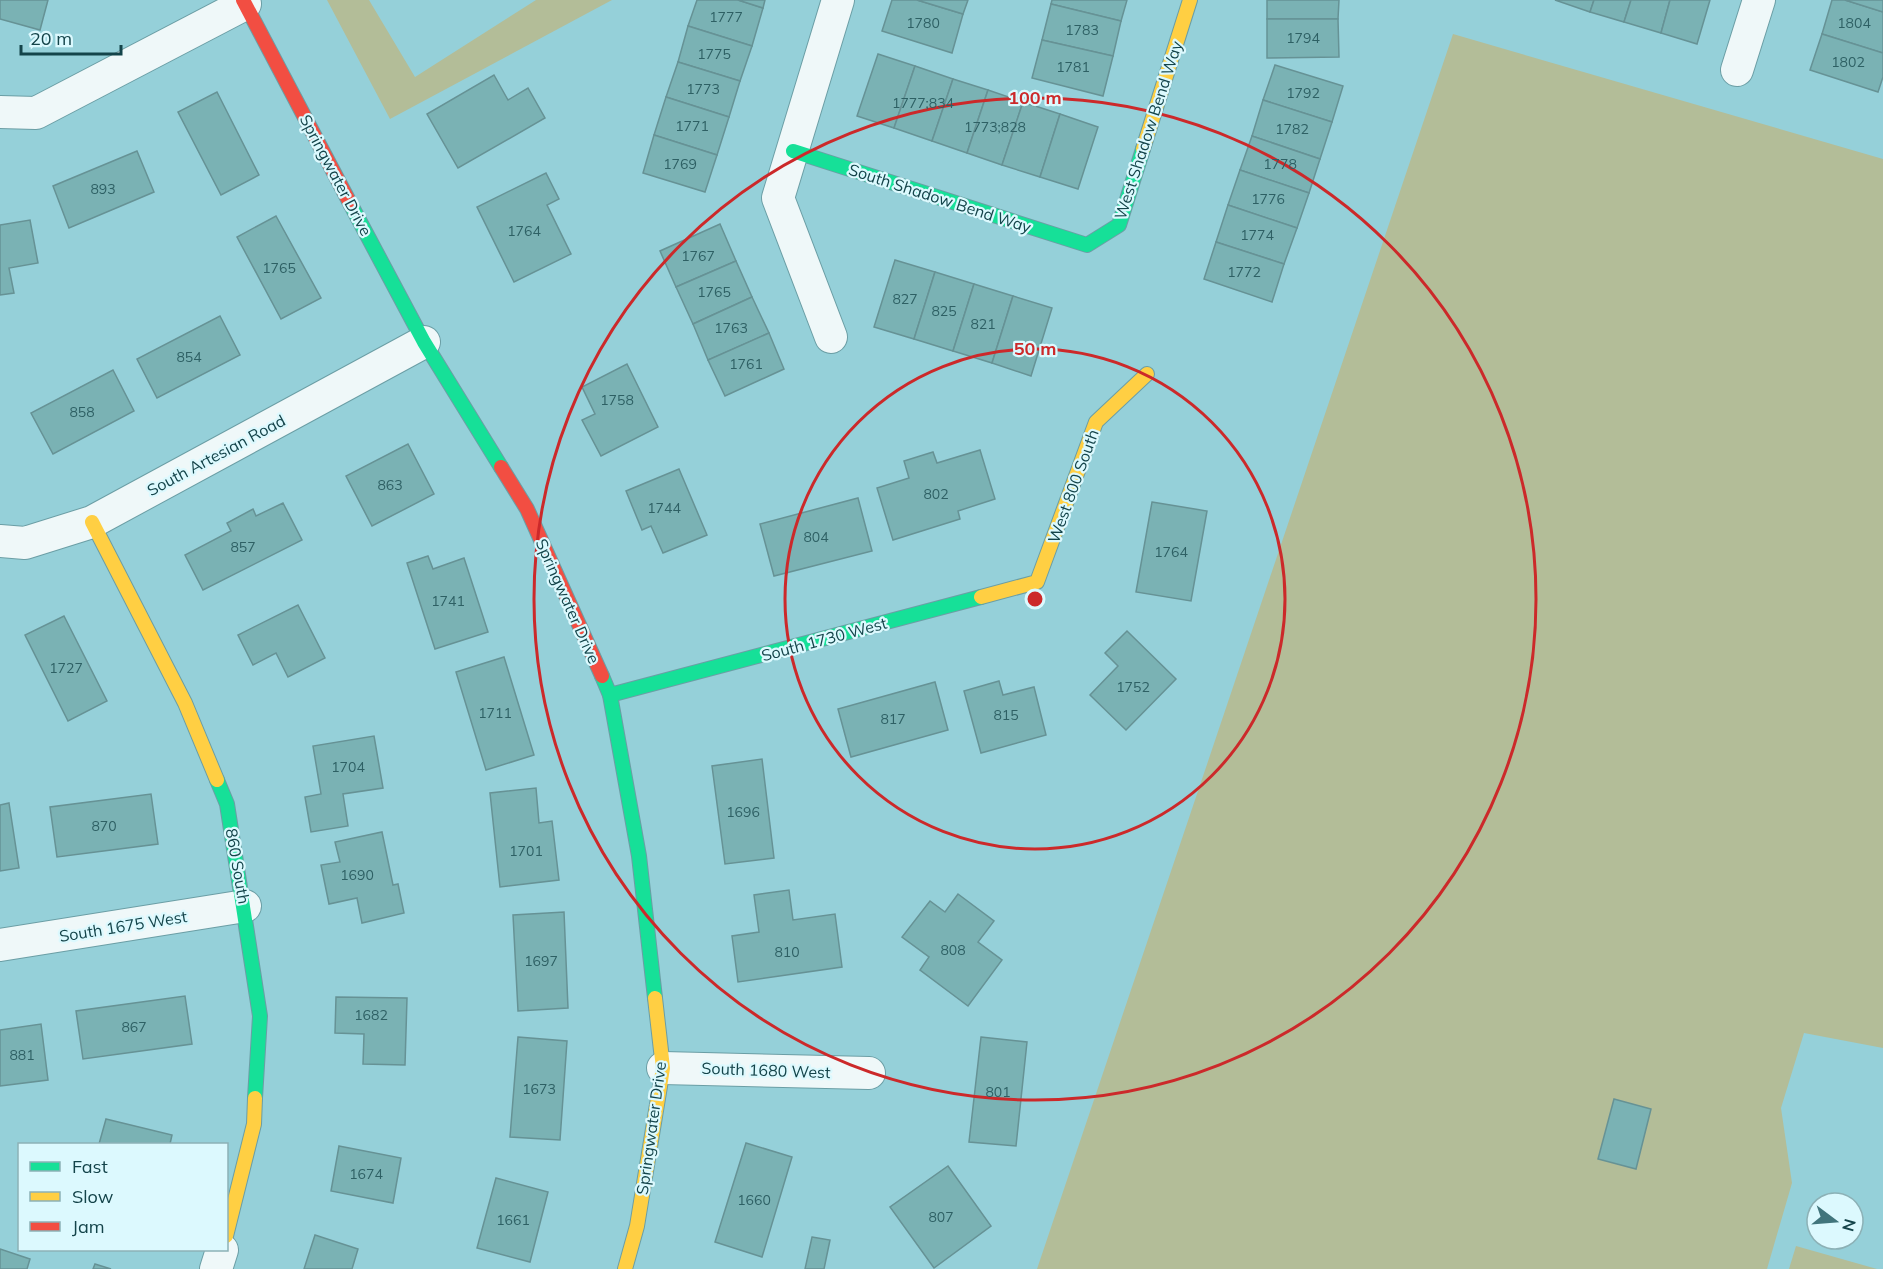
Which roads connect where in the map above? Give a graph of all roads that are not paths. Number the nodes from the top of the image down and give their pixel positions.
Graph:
1 (838, 0) edge
2 (1190, 0) edge
3 (1759, 0) edge
4 (244, 2) edge
5 (1737, 70) dead end
6 (0, 112) edge
7 (793, 151) junction
8 (1087, 245) joint
9 (831, 337) dead end
10 (424, 342) junction
11 (1147, 374) dead end
12 (92, 522) junction
13 (0, 542) edge
14 (1037, 582) joint
15 (610, 695) junction
16 (245, 906) junction
17 (0, 945) edge
18 (663, 1068) junction
19 (869, 1073) dead end
20 (228, 1228) edge
21 (222, 1251) edge
22 (216, 1269) edge
23 (625, 1269) edge

1 - 7 street
2 - 8 street, West Shadow Bend Way
3 - 5 street
4 - 6 street
4 - 10 street, Springwater Drive
7 - 8 street, South Shadow Bend Way
7 - 9 street
10 - 12 street, South Artesian Road
10 - 15 street, Springwater Drive
11 - 14 street, West 800 South
12 - 13 street, South Artesian Road
12 - 16 street, 860 South
14 - 15 street, South 1730 West
15 - 18 street, Springwater Drive
16 - 17 street, South 1675 West
16 - 20 street, 860 South
18 - 19 street, South 1680 West
18 - 23 street, Springwater Drive
21 - 22 street

